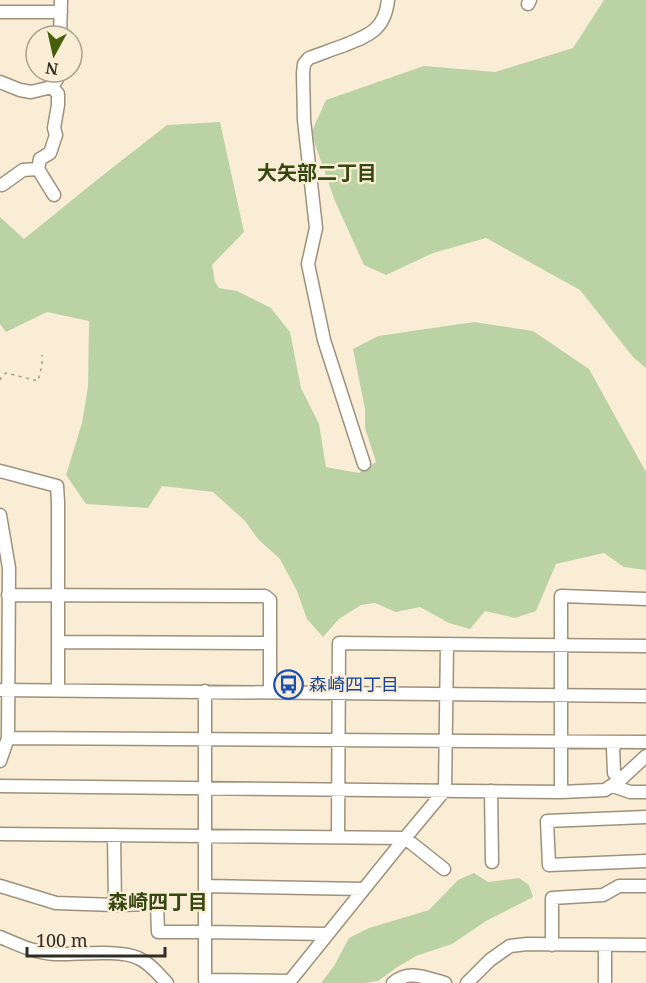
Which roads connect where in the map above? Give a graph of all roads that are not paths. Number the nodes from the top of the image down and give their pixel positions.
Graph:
1 (388, 0) edge
2 (61, 6) edge
3 (0, 12) edge
4 (60, 24) edge
5 (0, 82) edge
6 (54, 84) edge
7 (52, 87) junction
8 (38, 169) junction
9 (2, 185) dead end
10 (54, 195) dead end
11 (364, 464) dead end
12 (0, 471) edge
13 (0, 515) edge
14 (4, 560) edge
15 (8, 594) junction
16 (59, 594) junction
17 (646, 599) edge
18 (59, 642) junction
19 (269, 643) junction
20 (447, 645) junction
21 (561, 646) junction
22 (646, 646) edge
23 (4, 690) edge
24 (58, 690) junction
25 (205, 691) junction
26 (270, 692) junction
27 (339, 693) junction
28 (447, 694) junction
29 (561, 695) junction
30 (646, 696) edge
31 (8, 738) junction
32 (205, 739) junction
33 (338, 740) junction
34 (446, 741) junction
35 (561, 742) junction
36 (617, 742) junction
37 (646, 742) edge
38 (646, 756) edge
39 (0, 760) edge
40 (616, 783) junction
41 (0, 786) edge
42 (204, 788) junction
43 (338, 789) junction
44 (445, 790) junction
45 (491, 790) junction
46 (561, 792) junction
47 (646, 792) edge
48 (646, 817) edge
49 (0, 834) edge
50 (114, 835) junction
51 (205, 836) junction
52 (338, 837) junction
53 (405, 837) junction
54 (646, 861) edge
55 (492, 862) dead end
56 (444, 869) dead end
57 (0, 886) edge
58 (206, 886) junction
59 (646, 886) edge
60 (364, 889) junction
61 (115, 905) junction
62 (205, 932) junction
63 (327, 934) junction
64 (0, 937) edge
65 (552, 945) junction
66 (605, 945) junction
67 (646, 945) edge
68 (204, 981) edge
69 (167, 983) edge
70 (393, 983) edge
71 (445, 983) edge
72 (467, 983) edge
73 (605, 983) edge

1 - 11 street
2 - 3 street
2 - 4 street
5 - 7 street
6 - 7 street
7 - 8 street
8 - 9 street
8 - 10 street
12 - 16 street
13 - 14 street
14 - 15 street
15 - 16 street
15 - 23 street
16 - 18 street
16 - 19 street
17 - 21 street
18 - 19 street
18 - 24 street
19 - 26 street
20 - 21 street
20 - 27 street
20 - 28 street
21 - 22 street
21 - 29 street
23 - 24 street
23 - 31 street
24 - 25 street
25 - 26 street
25 - 32 street
26 - 27 street
27 - 28 street
27 - 33 street
28 - 29 street
28 - 34 street
29 - 30 street
29 - 35 street
31 - 32 street
31 - 39 street
32 - 33 street
32 - 42 street
33 - 34 street
33 - 43 street
34 - 35 street
34 - 44 street
35 - 36 street
35 - 46 street
36 - 37 street
36 - 40 street
38 - 40 street
40 - 46 street
40 - 47 street
41 - 42 street
42 - 43 street
42 - 51 street
43 - 44 street
43 - 52 street
44 - 45 street
44 - 53 street
45 - 46 street
45 - 55 street
48 - 54 street
49 - 50 street
50 - 51 street
50 - 61 street
51 - 52 street
51 - 58 street
52 - 53 street
53 - 56 street
53 - 60 street
57 - 61 street
58 - 60 street
58 - 62 street
59 - 65 street
60 - 63 street
61 - 62 street
62 - 63 street
62 - 68 street
63 - 68 street
64 - 69 street
65 - 66 street
65 - 72 street
66 - 67 street
66 - 73 street
70 - 71 street

